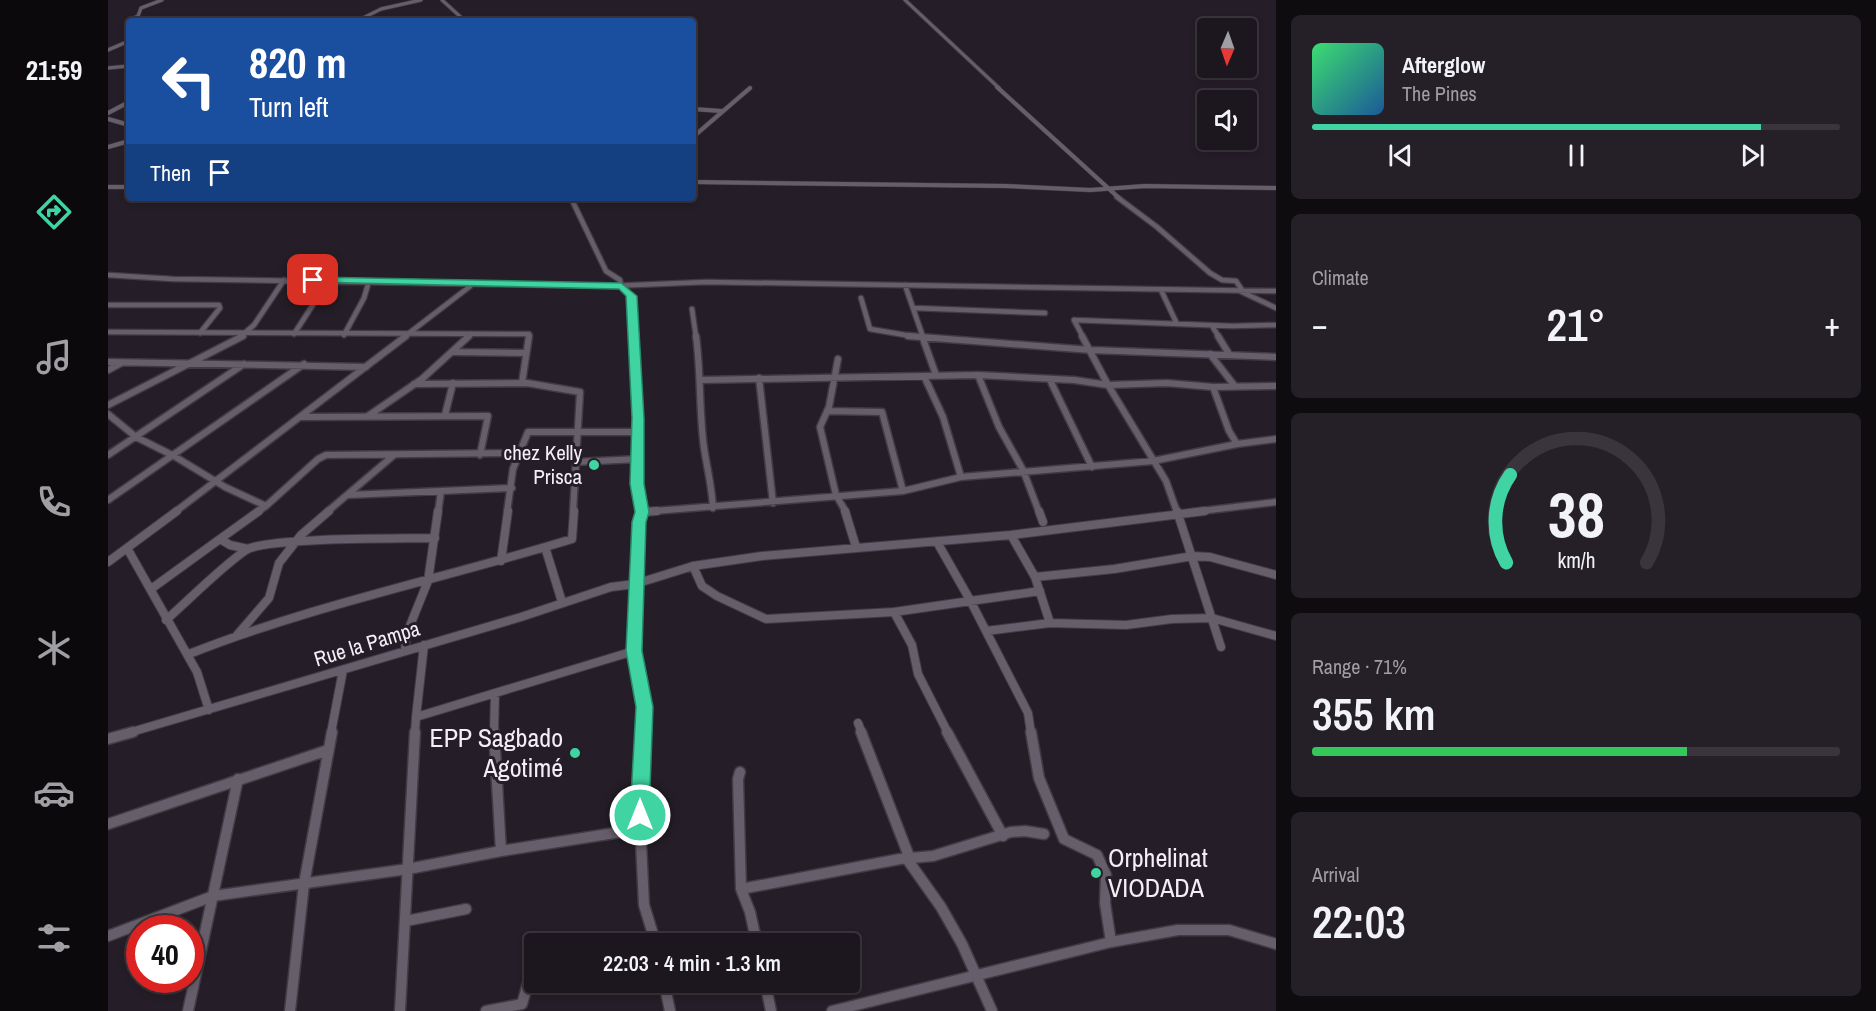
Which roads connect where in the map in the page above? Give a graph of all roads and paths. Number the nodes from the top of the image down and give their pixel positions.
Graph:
1 (162, 0) edge
2 (421, 0) edge
3 (442, 0) edge
4 (905, 0) edge
5 (134, 18) edge
6 (363, 18) edge
7 (462, 18) edge
8 (126, 42) edge
9 (108, 50) edge
10 (126, 66) edge
11 (108, 68) edge
12 (750, 88) dead end
13 (126, 104) edge
14 (696, 109) edge
15 (722, 111) junction
16 (108, 113) edge
17 (108, 119) edge
18 (126, 124) edge
19 (696, 133) edge
20 (126, 142) edge
21 (108, 147) edge
22 (696, 182) edge
23 (108, 187) edge
24 (126, 187) edge
25 (1106, 188) junction
26 (1276, 188) edge
27 (572, 201) edge
28 (108, 275) edge
29 (284, 280) junction
30 (329, 280) junction
31 (369, 281) junction
32 (473, 284) junction
33 (905, 285) junction
34 (621, 286) junction
35 (1161, 290) junction
36 (1241, 290) junction
37 (1276, 291) edge
38 (861, 298) dead end
39 (108, 305) edge
40 (914, 308) junction
41 (1276, 308) edge
42 (692, 309) dead end
43 (1045, 313) dead end
44 (1177, 324) junction
45 (1276, 325) edge
46 (1212, 326) junction
47 (108, 332) edge
48 (200, 333) junction
49 (246, 334) junction
50 (294, 334) junction
51 (344, 334) junction
52 (407, 334) junction
53 (471, 334) junction
54 (922, 338) junction
55 (1091, 350) junction
56 (454, 352) junction
57 (526, 353) junction
58 (1210, 354) junction
59 (1229, 354) junction
60 (1276, 357) edge
61 (838, 359) dead end
62 (108, 362) edge
63 (123, 362) junction
64 (190, 363) junction
65 (244, 364) junction
66 (304, 364) junction
67 (366, 367) junction
68 (108, 370) edge
69 (936, 375) junction
70 (978, 375) junction
71 (924, 376) junction
72 (834, 377) junction
73 (759, 378) junction
74 (701, 380) junction
75 (1050, 380) junction
76 (453, 383) junction
77 (522, 383) junction
78 (414, 384) junction
79 (1108, 385) junction
80 (1234, 386) junction
81 (1276, 386) edge
82 (1213, 387) junction
83 (108, 405) edge
84 (828, 411) junction
85 (108, 414) edge
86 (445, 415) junction
87 (302, 417) junction
88 (366, 418) junction
89 (579, 431) junction
90 (638, 432) junction
91 (136, 437) junction
92 (1276, 439) edge
93 (1237, 444) junction
94 (519, 453) junction
95 (395, 454) junction
96 (108, 455) edge
97 (480, 455) junction
98 (174, 456) junction
99 (639, 459) junction
100 (1153, 461) junction
101 (576, 462) junction
102 (1092, 467) junction
103 (1023, 471) junction
104 (961, 477) junction
105 (216, 482) junction
106 (512, 488) junction
107 (903, 491) junction
108 (441, 492) junction
109 (348, 495) junction
110 (836, 495) junction
111 (108, 500) edge
112 (1276, 502) edge
113 (773, 503) junction
114 (266, 506) junction
115 (713, 508) junction
116 (642, 512) junction
117 (1179, 513) junction
118 (1043, 522) dead end
119 (1011, 535) junction
120 (435, 538) junction
121 (220, 539) junction
122 (295, 542) junction
123 (937, 542) junction
124 (545, 547) junction
125 (856, 547) junction
126 (127, 548) junction
127 (248, 549) junction
128 (1193, 556) junction
129 (501, 561) junction
130 (108, 562) edge
131 (693, 566) junction
132 (1276, 575) edge
133 (1035, 577) junction
134 (428, 581) junction
135 (635, 584) junction
136 (151, 589) junction
137 (1040, 591) junction
138 (970, 600) junction
139 (562, 602) junction
140 (894, 612) junction
141 (1212, 618) junction
142 (166, 620) junction
143 (1050, 623) junction
144 (986, 630) junction
145 (235, 636) junction
146 (1276, 636) edge
147 (424, 645) junction
148 (1221, 646) dead end
149 (405, 650) junction
150 (634, 651) junction
151 (189, 654) junction
152 (343, 670) junction
153 (495, 693) junction
154 (209, 710) junction
155 (416, 717) junction
156 (858, 723) dead end
157 (108, 739) edge
158 (328, 750) junction
159 (740, 771) dead end
160 (238, 779) junction
161 (108, 824) edge
162 (640, 830) junction
163 (1044, 834) dead end
164 (1003, 836) junction
165 (501, 851) junction
166 (910, 859) junction
167 (408, 869) junction
168 (304, 884) junction
169 (741, 889) junction
170 (213, 896) junction
171 (466, 909) dead end
172 (406, 921) junction
173 (651, 933) edge
174 (755, 933) edge
175 (108, 936) edge
176 (1111, 942) junction
177 (1276, 944) edge
178 (976, 977) junction
179 (525, 993) edge
180 (666, 993) edge
181 (767, 993) edge
182 (188, 1011) edge
183 (290, 1011) edge
184 (400, 1011) edge
185 (486, 1011) edge
186 (670, 1011) edge
187 (771, 1011) edge
188 (832, 1011) edge
189 (992, 1011) edge

1 - 5 street
2 - 6 street
3 - 7 street
4 - 25 street
8 - 9 street
10 - 11 street
12 - 15 street
13 - 16 street
14 - 15 street
15 - 19 street
17 - 18 street
20 - 21 street
22 - 25 street
23 - 24 street
25 - 26 street
25 - 36 street
27 - 34 street
28 - 29 street
29 - 30 street
29 - 49 street
30 - 31 street
30 - 50 street
31 - 32 street
31 - 51 street
32 - 34 street
32 - 52 street
33 - 34 street
33 - 35 street
33 - 40 street
34 - 90 street
35 - 36 street
35 - 44 street
36 - 37 street
36 - 41 street
38 - 54 street
39 - 48 street
40 - 43 street
40 - 54 street
42 - 74 street
44 - 46 street
44 - 55 street
45 - 46 street
46 - 59 street
47 - 48 street
48 - 49 street
49 - 50 street
49 - 64 street
50 - 51 street
51 - 52 street
52 - 53 street
52 - 67 street
53 - 56 street
53 - 57 street
54 - 55 street
54 - 69 street
55 - 58 street
55 - 79 street
56 - 57 street
56 - 78 street
57 - 77 street
58 - 59 street
58 - 80 street
59 - 60 street
61 - 72 street
62 - 63 street
63 - 64 street
63 - 68 street
64 - 65 street
64 - 83 street
65 - 66 street
65 - 91 street
66 - 67 street
66 - 98 street
67 - 87 street
69 - 70 street
69 - 71 street
70 - 75 street
70 - 103 street
71 - 72 street
71 - 104 street
72 - 73 street
72 - 84 street
73 - 74 street
73 - 113 street
74 - 115 street
75 - 79 street
75 - 102 street
76 - 77 street
76 - 78 street
76 - 86 street
77 - 89 street
78 - 88 street
79 - 82 street
79 - 100 street
80 - 81 street
80 - 82 street
82 - 93 street
84 - 107 street
84 - 110 street
85 - 91 street
86 - 88 street
86 - 97 street
87 - 88 street
87 - 105 street
89 - 90 street
89 - 94 street
89 - 101 street
90 - 99 street
91 - 96 street
91 - 98 street
92 - 93 street
93 - 100 street
94 - 97 street
94 - 106 street
95 - 97 street
95 - 109 street
95 - 114 street
98 - 105 street
98 - 111 street
99 - 101 street
99 - 116 street
100 - 102 street
100 - 117 street
101 - 124 street
102 - 103 street
103 - 104 street
103 - 118 street
104 - 107 street
105 - 114 street
105 - 126 street
106 - 108 street
106 - 129 street
107 - 110 street
108 - 109 street
108 - 120 street
109 - 122 street
110 - 113 street
110 - 125 street
112 - 117 street, Rue la Pampa
113 - 115 street
114 - 121 street
115 - 116 street
116 - 135 street
117 - 119 street, Rue la Pampa
117 - 128 street
119 - 123 street, Rue la Pampa
119 - 133 street
120 - 122 street
120 - 134 street
121 - 127 street
121 - 136 street
122 - 127 street
122 - 145 street
123 - 125 street, Rue la Pampa
123 - 138 street
124 - 129 street
124 - 139 street
125 - 131 street, Rue la Pampa
126 - 130 street
126 - 136 street
127 - 142 street
128 - 132 street
128 - 133 street
128 - 141 street
129 - 134 street
131 - 135 street, Rue la Pampa
131 - 140 street
133 - 137 street
134 - 145 street
134 - 149 street
135 - 139 street, Rue la Pampa
135 - 150 street
136 - 142 street
137 - 138 street
137 - 143 street
138 - 140 street
138 - 144 street
139 - 147 street, Rue la Pampa
140 - 164 street
141 - 143 street
141 - 146 street
141 - 148 street
142 - 151 street
143 - 144 street
144 - 176 street
145 - 151 street
147 - 149 street, Rue la Pampa
147 - 155 street
149 - 152 street, Rue la Pampa
150 - 153 street
150 - 162 street
151 - 154 street
152 - 154 street, Rue la Pampa
152 - 158 street
153 - 155 street
153 - 165 street
154 - 157 street, Rue la Pampa
155 - 167 street
156 - 166 street
158 - 160 street
158 - 168 street
159 - 169 street
160 - 161 street
160 - 170 street
162 - 165 street
162 - 173 street
163 - 164 street
164 - 166 street
165 - 167 street
166 - 169 street
166 - 178 street
167 - 168 street
167 - 172 street
168 - 170 street
168 - 183 street
169 - 174 street
170 - 175 street
170 - 182 street
171 - 172 street
172 - 184 street
176 - 177 street
176 - 178 street
178 - 188 street
178 - 189 street
179 - 185 street
180 - 186 street
181 - 187 street

